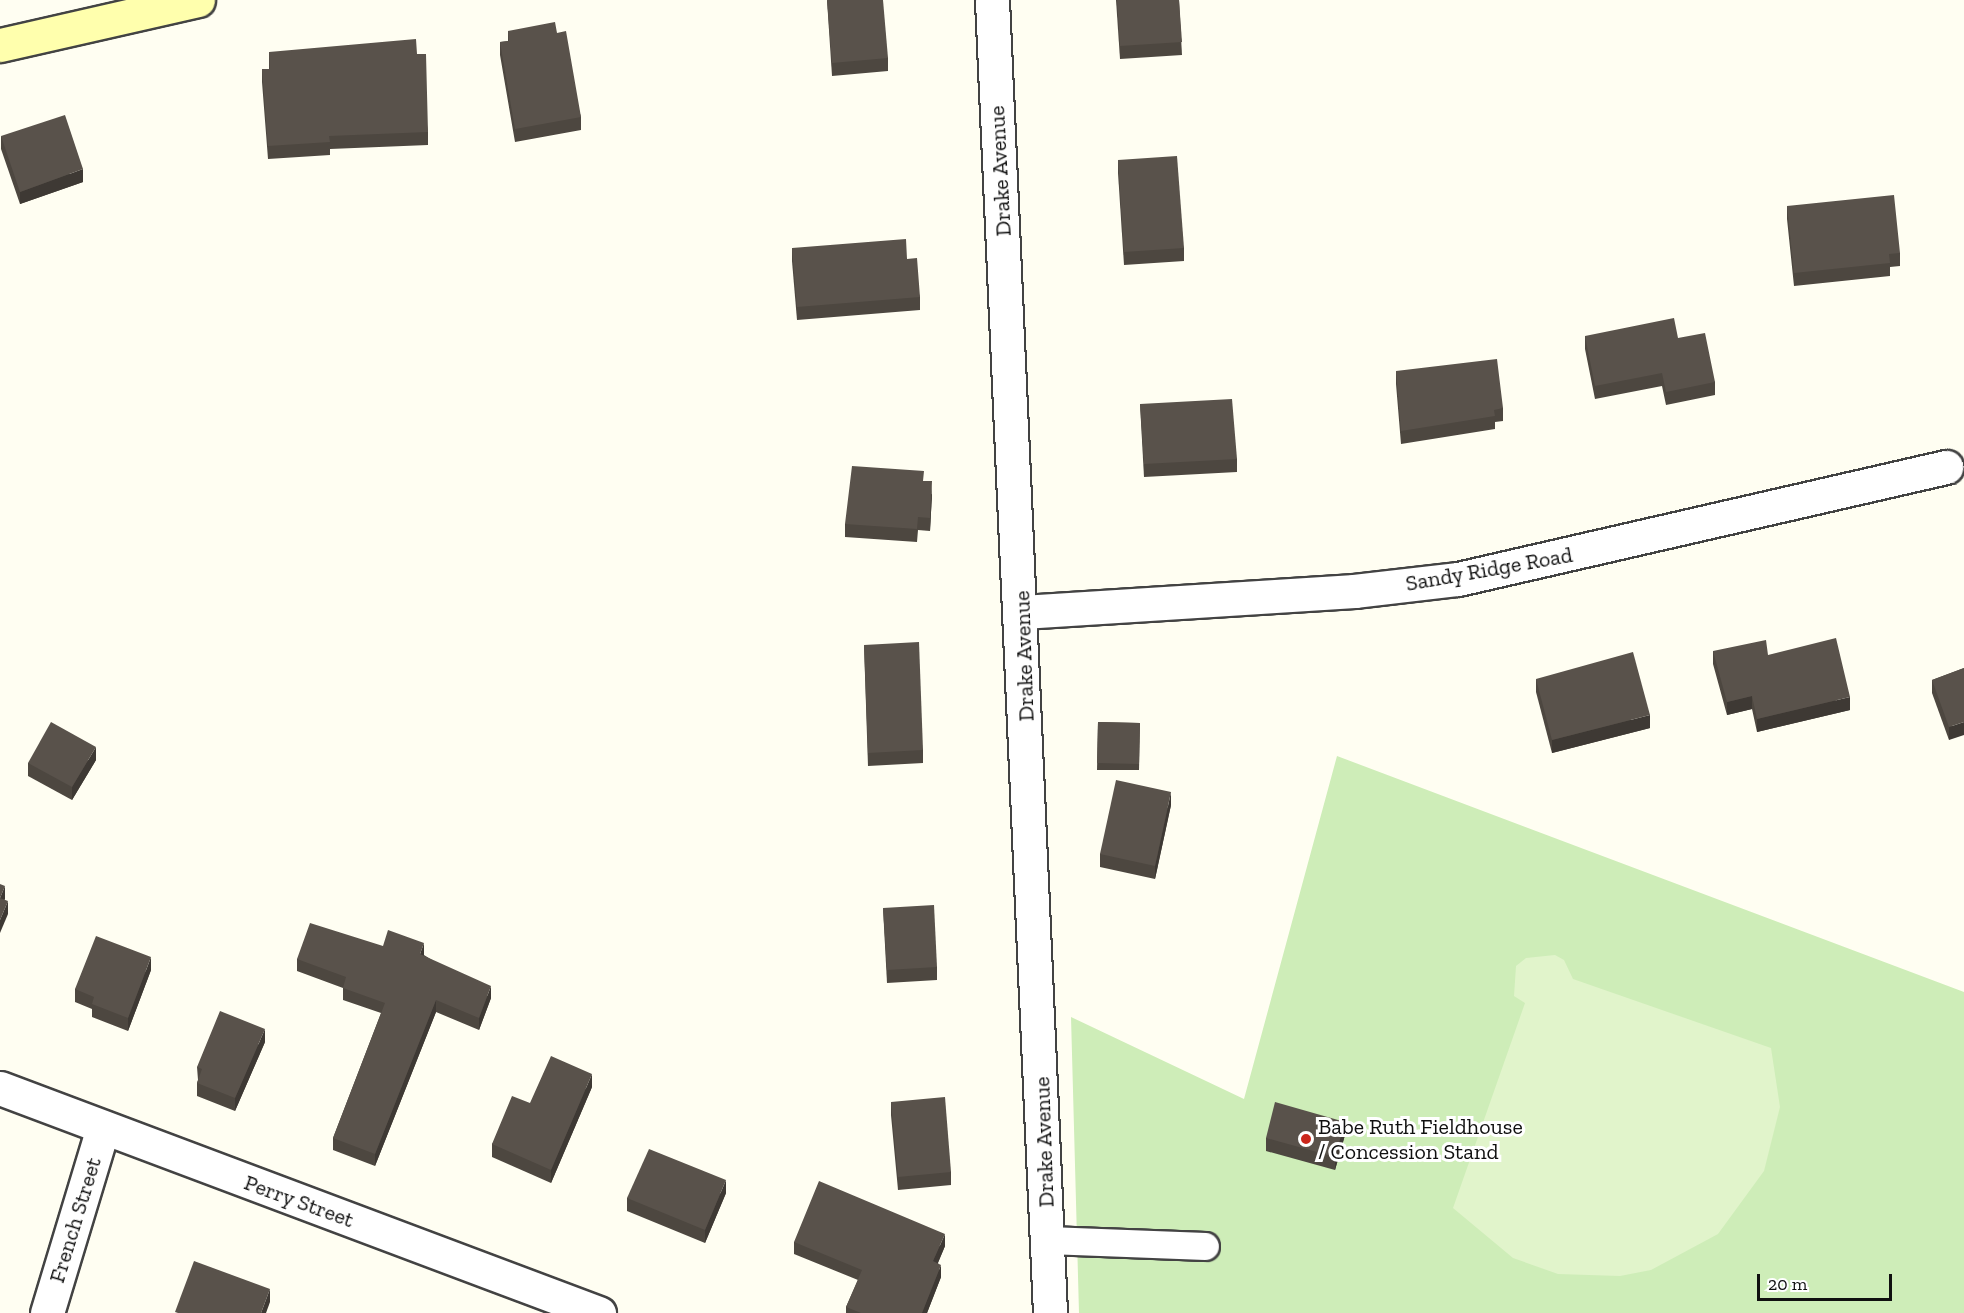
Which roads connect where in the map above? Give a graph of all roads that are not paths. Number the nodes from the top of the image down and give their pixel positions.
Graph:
1 (198, 0) edge
2 (992, 0) edge
3 (0, 45) edge
4 (1946, 467) dead end
5 (1022, 612) junction
6 (0, 1088) edge
7 (103, 1128) junction
8 (1048, 1240) junction
9 (1205, 1246) dead end
10 (47, 1313) edge
11 (599, 1313) edge
12 (1050, 1313) edge

1 - 3 street
2 - 5 street, Drake Avenue
4 - 5 street, Sandy Ridge Road
5 - 8 street, Drake Avenue
6 - 7 street, Perry Street
7 - 10 street, French Street
7 - 11 street, Perry Street
8 - 9 lane
8 - 12 street, Drake Avenue

